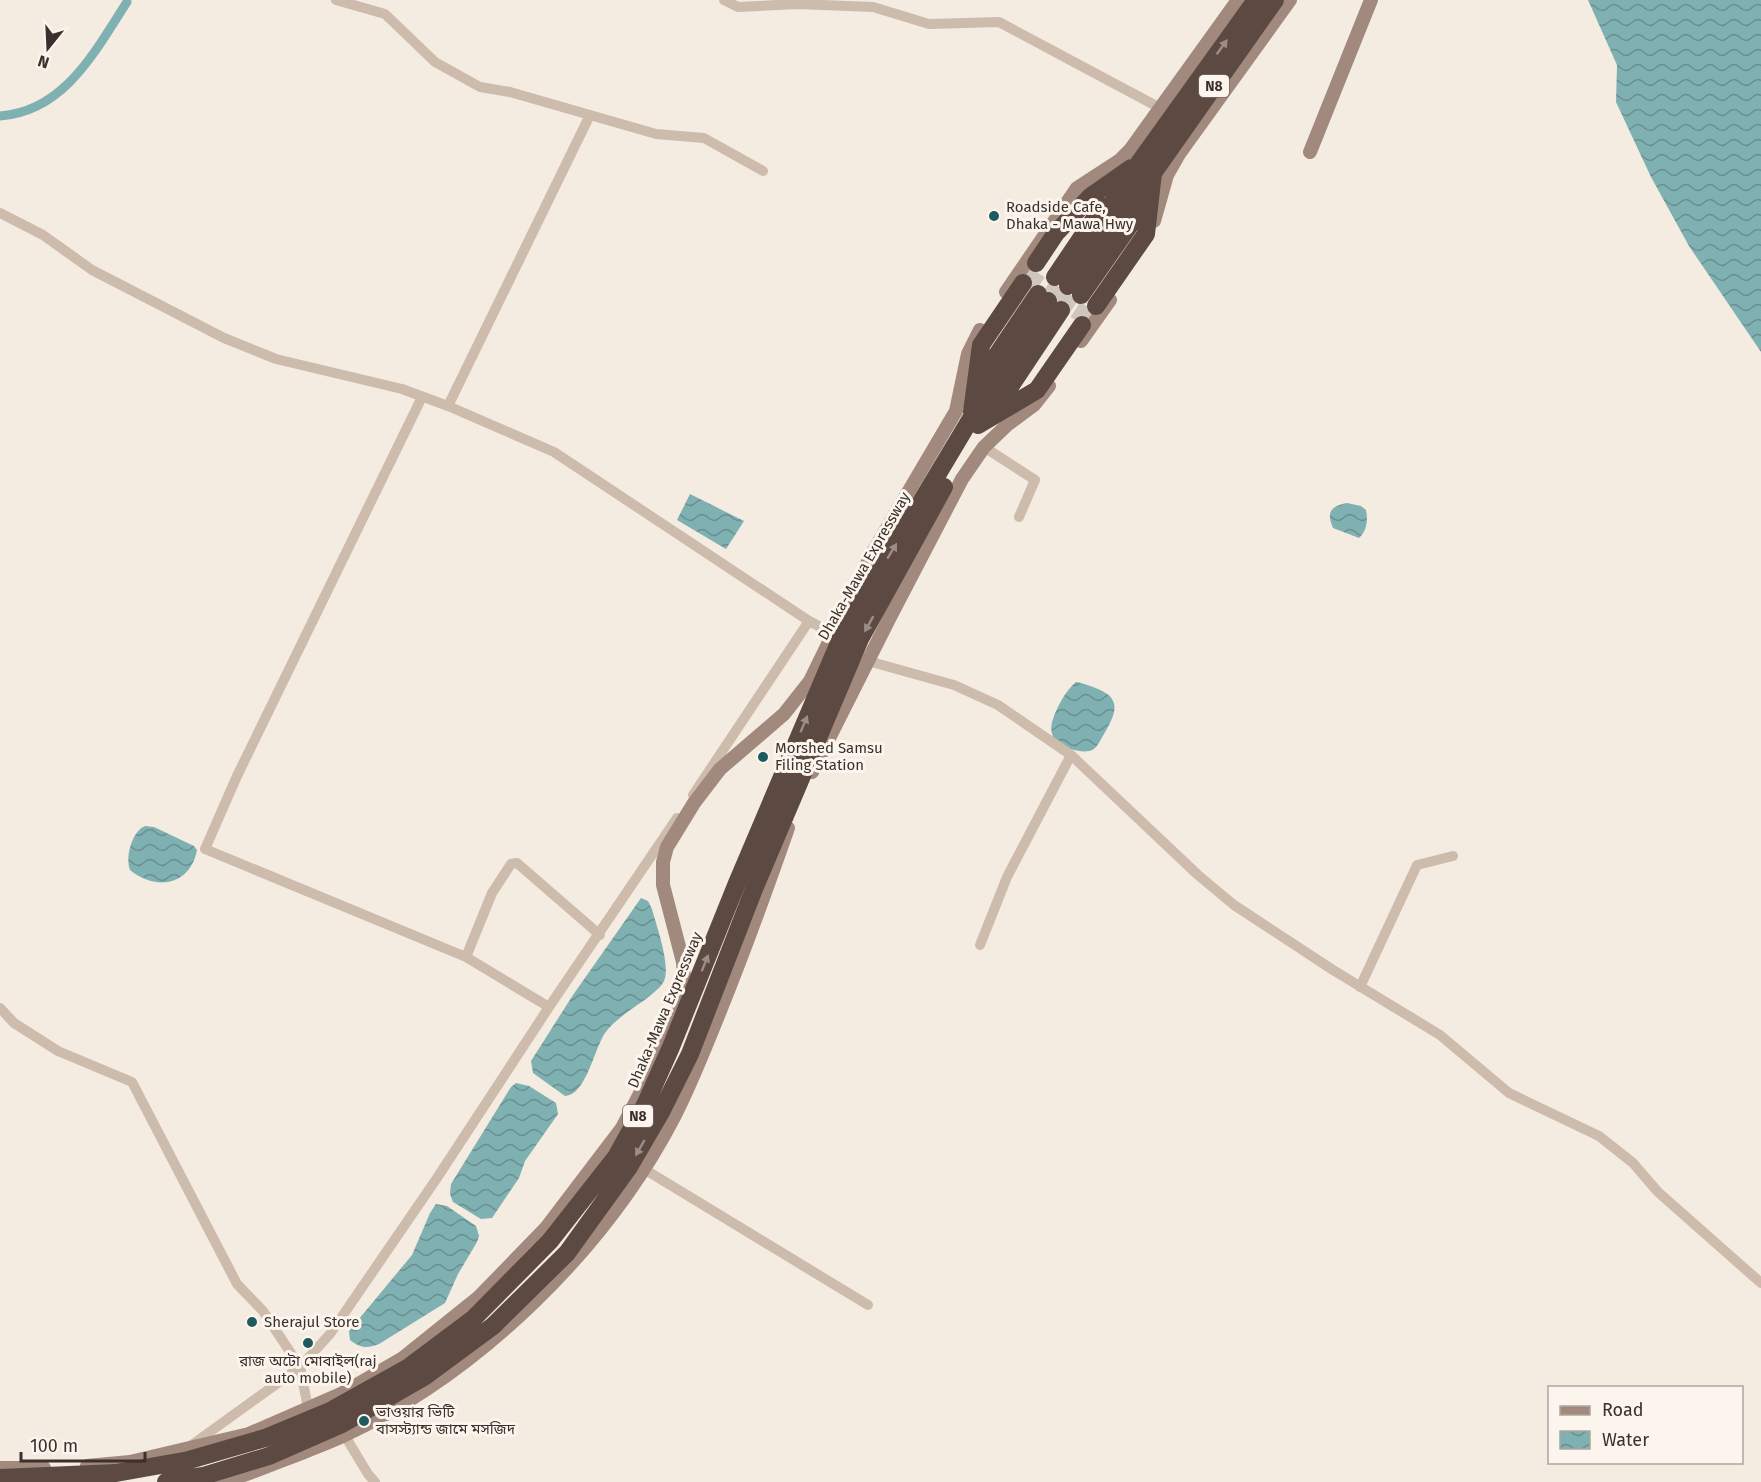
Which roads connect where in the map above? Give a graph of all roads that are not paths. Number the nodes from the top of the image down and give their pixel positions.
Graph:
1 (336, 0) edge
2 (724, 0) edge
3 (1238, 0) edge
4 (1256, 0) edge
5 (1275, 0) edge
6 (1290, 0) edge
7 (1371, 0) edge
8 (1162, 109) junction
9 (590, 115) junction
10 (1311, 152) dead end
11 (763, 171) dead end
12 (1133, 188) junction
13 (0, 213) edge
14 (1066, 284) junction
15 (1052, 304) junction
16 (977, 378) junction
17 (422, 397) junction
18 (448, 406) junction
19 (995, 413) junction
20 (984, 447) junction
21 (1019, 517) dead end
22 (808, 621) junction
23 (832, 633) junction
24 (868, 661) junction
25 (1071, 755) junction
26 (1453, 856) dead end
27 (600, 935) junction
28 (980, 945) dead end
29 (466, 957) junction
30 (1360, 987) junction
31 (549, 1007) junction
32 (0, 1008) edge
33 (644, 1169) junction
34 (1761, 1283) edge
35 (868, 1305) dead end
36 (300, 1367) junction
37 (308, 1408) junction
38 (345, 1436) junction
39 (184, 1450) junction
40 (0, 1468) edge
41 (0, 1478) edge
42 (166, 1482) edge
43 (222, 1482) edge
44 (375, 1482) edge

1 - 9 street
2 - 8 street
3 - 8 street
12 -> 4 highway, N8
5 - 12 highway, N8
6 - 20 street
7 - 10 street
8 - 23 street
9 - 11 street
9 - 18 street
12 - 14 highway, N8
12 - 14 highway, N8
12 - 14 highway, N8
12 - 14 highway, N8
12 - 14 highway, N8
13 - 17 street
15 - 16 highway, Dhaka-Mawa Expressway / N8
15 - 16 highway, Dhaka-Mawa Expressway / N8
15 - 19 highway, Dhaka-Mawa Expressway / N8
15 - 19 highway, Dhaka-Mawa Expressway / N8
15 - 19 highway, Dhaka-Mawa Expressway / N8
16 - 19 highway, Dhaka-Mawa Expressway / N8
17 - 18 street
17 - 29 street
18 - 22 street
41 -> 19 highway, Dhaka-Mawa Expressway / N8
19 -> 42 highway, Dhaka-Mawa Expressway / N8
20 - 21 street
20 - 24 street
22 - 23 street
22 - 27 street
23 - 37 street
24 - 25 street
24 - 33 street
25 - 28 street
25 - 30 street
26 - 30 street
27 - 29 street
27 - 31 street
29 - 31 street
30 - 34 street
31 - 36 street
32 - 36 street
33 - 35 street
33 - 38 street
36 - 37 street
36 - 39 street
37 - 39 street
38 - 43 street
38 - 44 street
39 - 40 street

